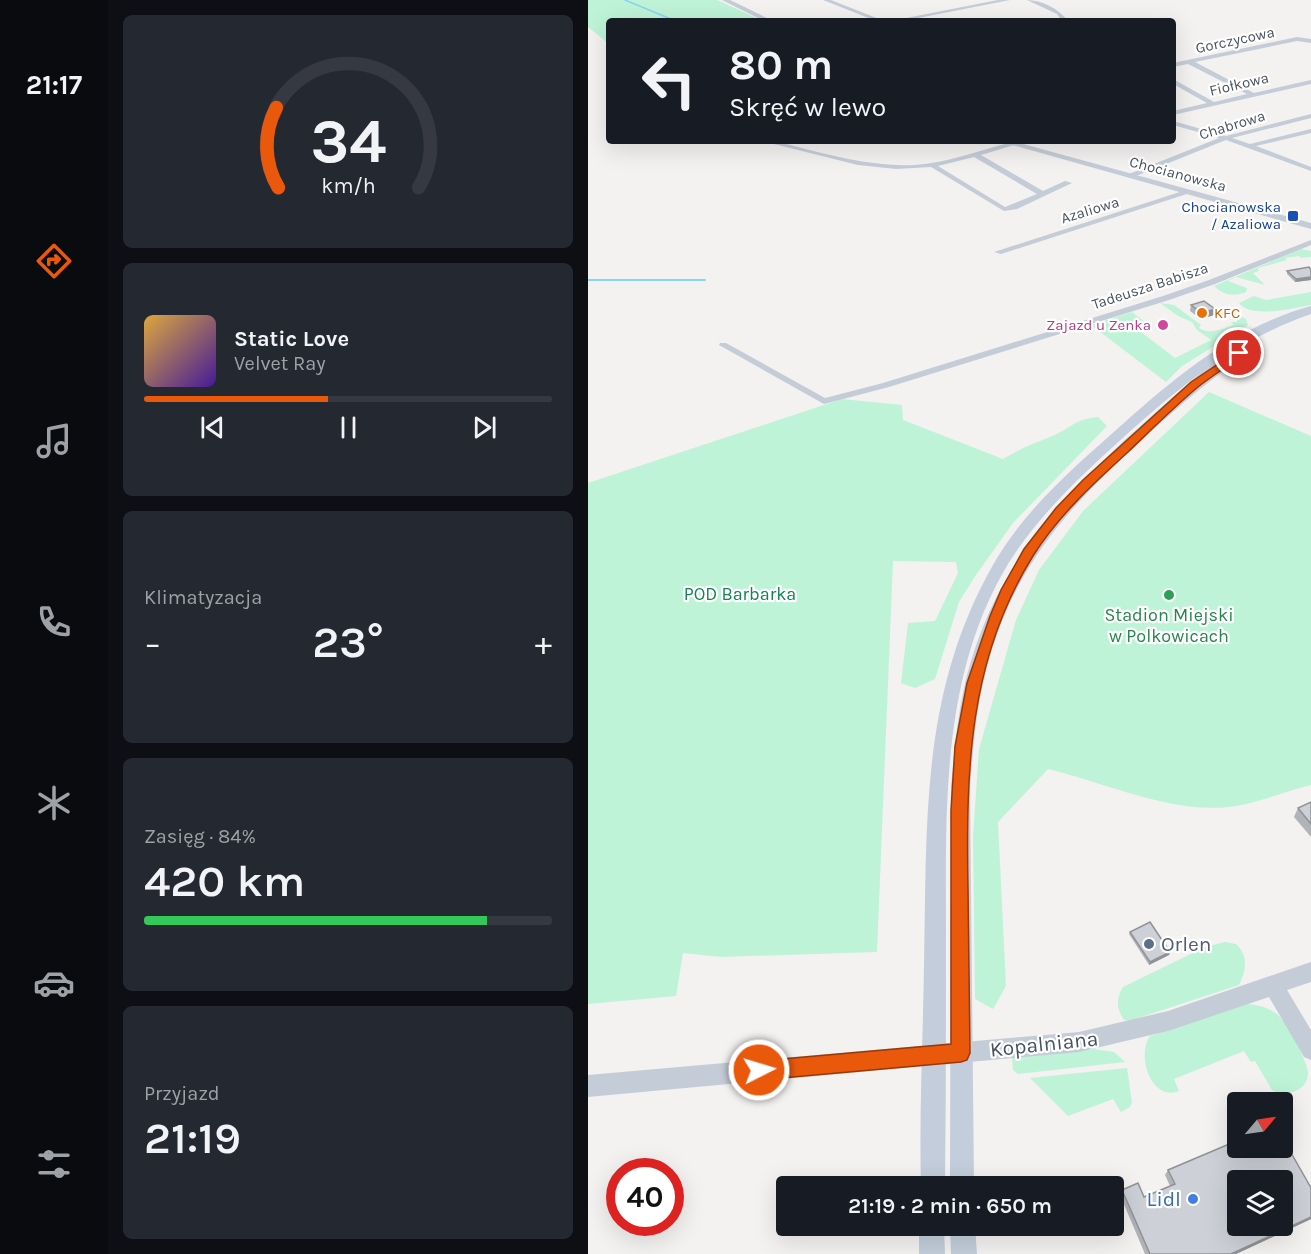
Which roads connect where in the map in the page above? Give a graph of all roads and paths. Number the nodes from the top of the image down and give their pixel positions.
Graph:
1 (725, 0) edge
2 (828, 0) edge
3 (1007, 0) edge
4 (1030, 0) edge
5 (764, 18) edge
6 (874, 18) edge
7 (910, 18) edge
8 (1063, 18) edge
9 (1311, 41) edge
10 (1190, 62) junction
11 (1176, 64) edge
12 (1311, 82) edge
13 (1176, 83) edge
14 (1252, 95) junction
15 (1214, 104) junction
16 (1176, 112) edge
17 (1311, 116) edge
18 (1176, 124) edge
19 (1311, 131) edge
20 (1227, 138) junction
21 (779, 144) edge
22 (1004, 144) edge
23 (1011, 144) edge
24 (1250, 146) junction
25 (974, 154) junction
26 (932, 165) junction
27 (1311, 169) edge
28 (1128, 176) junction
29 (1068, 183) dead end
30 (1189, 192) junction
31 (1042, 194) junction
32 (1311, 226) edge
33 (1311, 242) edge
34 (998, 252) dead end
35 (1311, 310) edge
36 (1311, 320) edge
37 (723, 345) dead end
38 (1311, 972) edge
39 (1273, 985) junction
40 (1311, 1050) edge
41 (961, 1053) junction
42 (933, 1055) junction
43 (588, 1086) edge
44 (933, 1176) edge
45 (962, 1176) edge
46 (933, 1236) edge
47 (963, 1236) edge
48 (932, 1254) edge
49 (964, 1254) edge

1 - 5 street
2 - 6 street
3 - 7 street
4 - 8 street
9 - 10 street, Gorczycowa
10 - 11 street, Gorczycowa
10 - 14 street
12 - 14 street, Fiołkowa
13 - 15 street
14 - 15 street, Fiołkowa
15 - 16 street, Fiołkowa
17 - 20 street, Chabrowa
18 - 20 street
19 - 24 street
20 - 24 street
20 - 28 street, Chabrowa
21 - 26 street
22 - 25 street
23 - 28 street, Chocianowska
24 - 27 street
25 - 26 street
25 - 31 street
26 - 31 street
28 - 30 street, Chocianowska
29 - 31 street
30 - 32 street, Chocianowska
30 - 34 street, Azaliowa
33 - 37 street, Tadeusza Babisza
35 - 42 main road
36 - 41 main road
38 - 39 street, Kopalniana
39 - 40 street
39 - 41 street, Kopalniana
41 - 42 street, Kopalniana
41 - 45 main road
42 - 43 street, Kopalniana
42 - 44 main road
46 - 48 main road
47 - 49 main road

